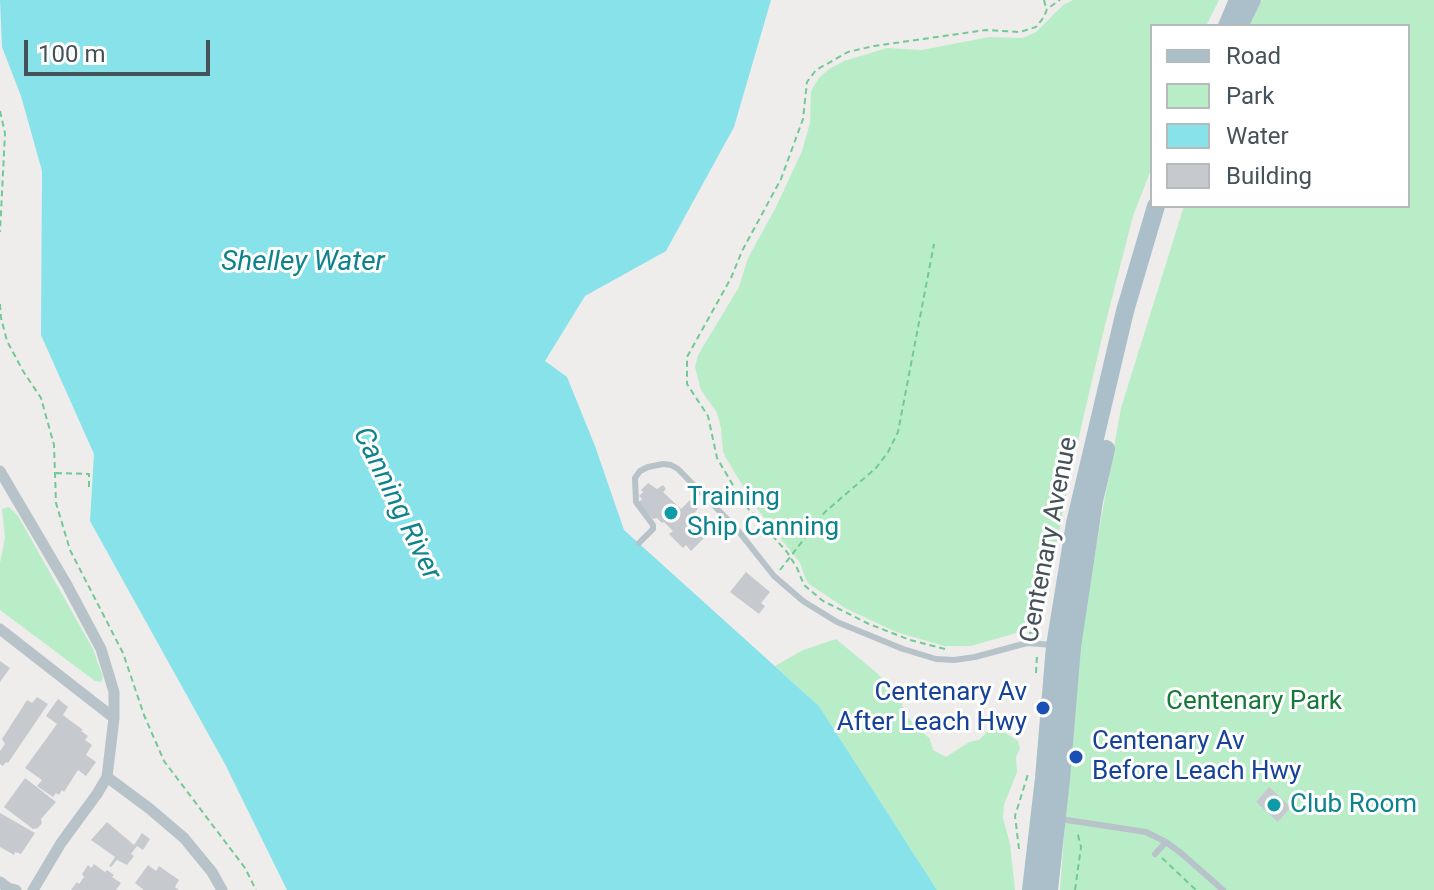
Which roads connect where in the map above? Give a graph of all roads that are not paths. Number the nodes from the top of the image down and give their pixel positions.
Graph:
1 (1238, 0) edge
2 (1252, 0) edge
3 (1228, 24) edge
4 (1240, 24) edge
5 (1155, 208) edge
6 (1167, 208) edge
7 (0, 471) edge
8 (639, 543) dead end
9 (0, 629) edge
10 (1064, 647) junction
11 (114, 718) junction
12 (107, 777) junction
13 (1057, 818) junction
14 (1166, 842) junction
15 (1156, 853) road end
16 (1204, 858) dead end
17 (1197, 866) junction
18 (0, 882) edge
19 (16, 890) edge
20 (33, 890) edge
21 (222, 890) edge
22 (1031, 890) edge
23 (1049, 890) edge
24 (1223, 890) edge

1 - 3 main road
2 - 4 main road
5 - 10 main road, Centenary Avenue
6 - 10 main road, Centenary Avenue
7 - 11 street
8 - 10 lane
9 - 11 street
10 - 13 main road, Centenary Avenue
10 - 22 main road, Centenary Avenue
11 - 12 street
12 - 20 street
12 - 21 street
13 - 14 lane
13 - 23 main road, Centenary Avenue
14 - 15 lane
14 - 17 lane
16 - 17 lane
17 - 24 lane
18 - 19 street

